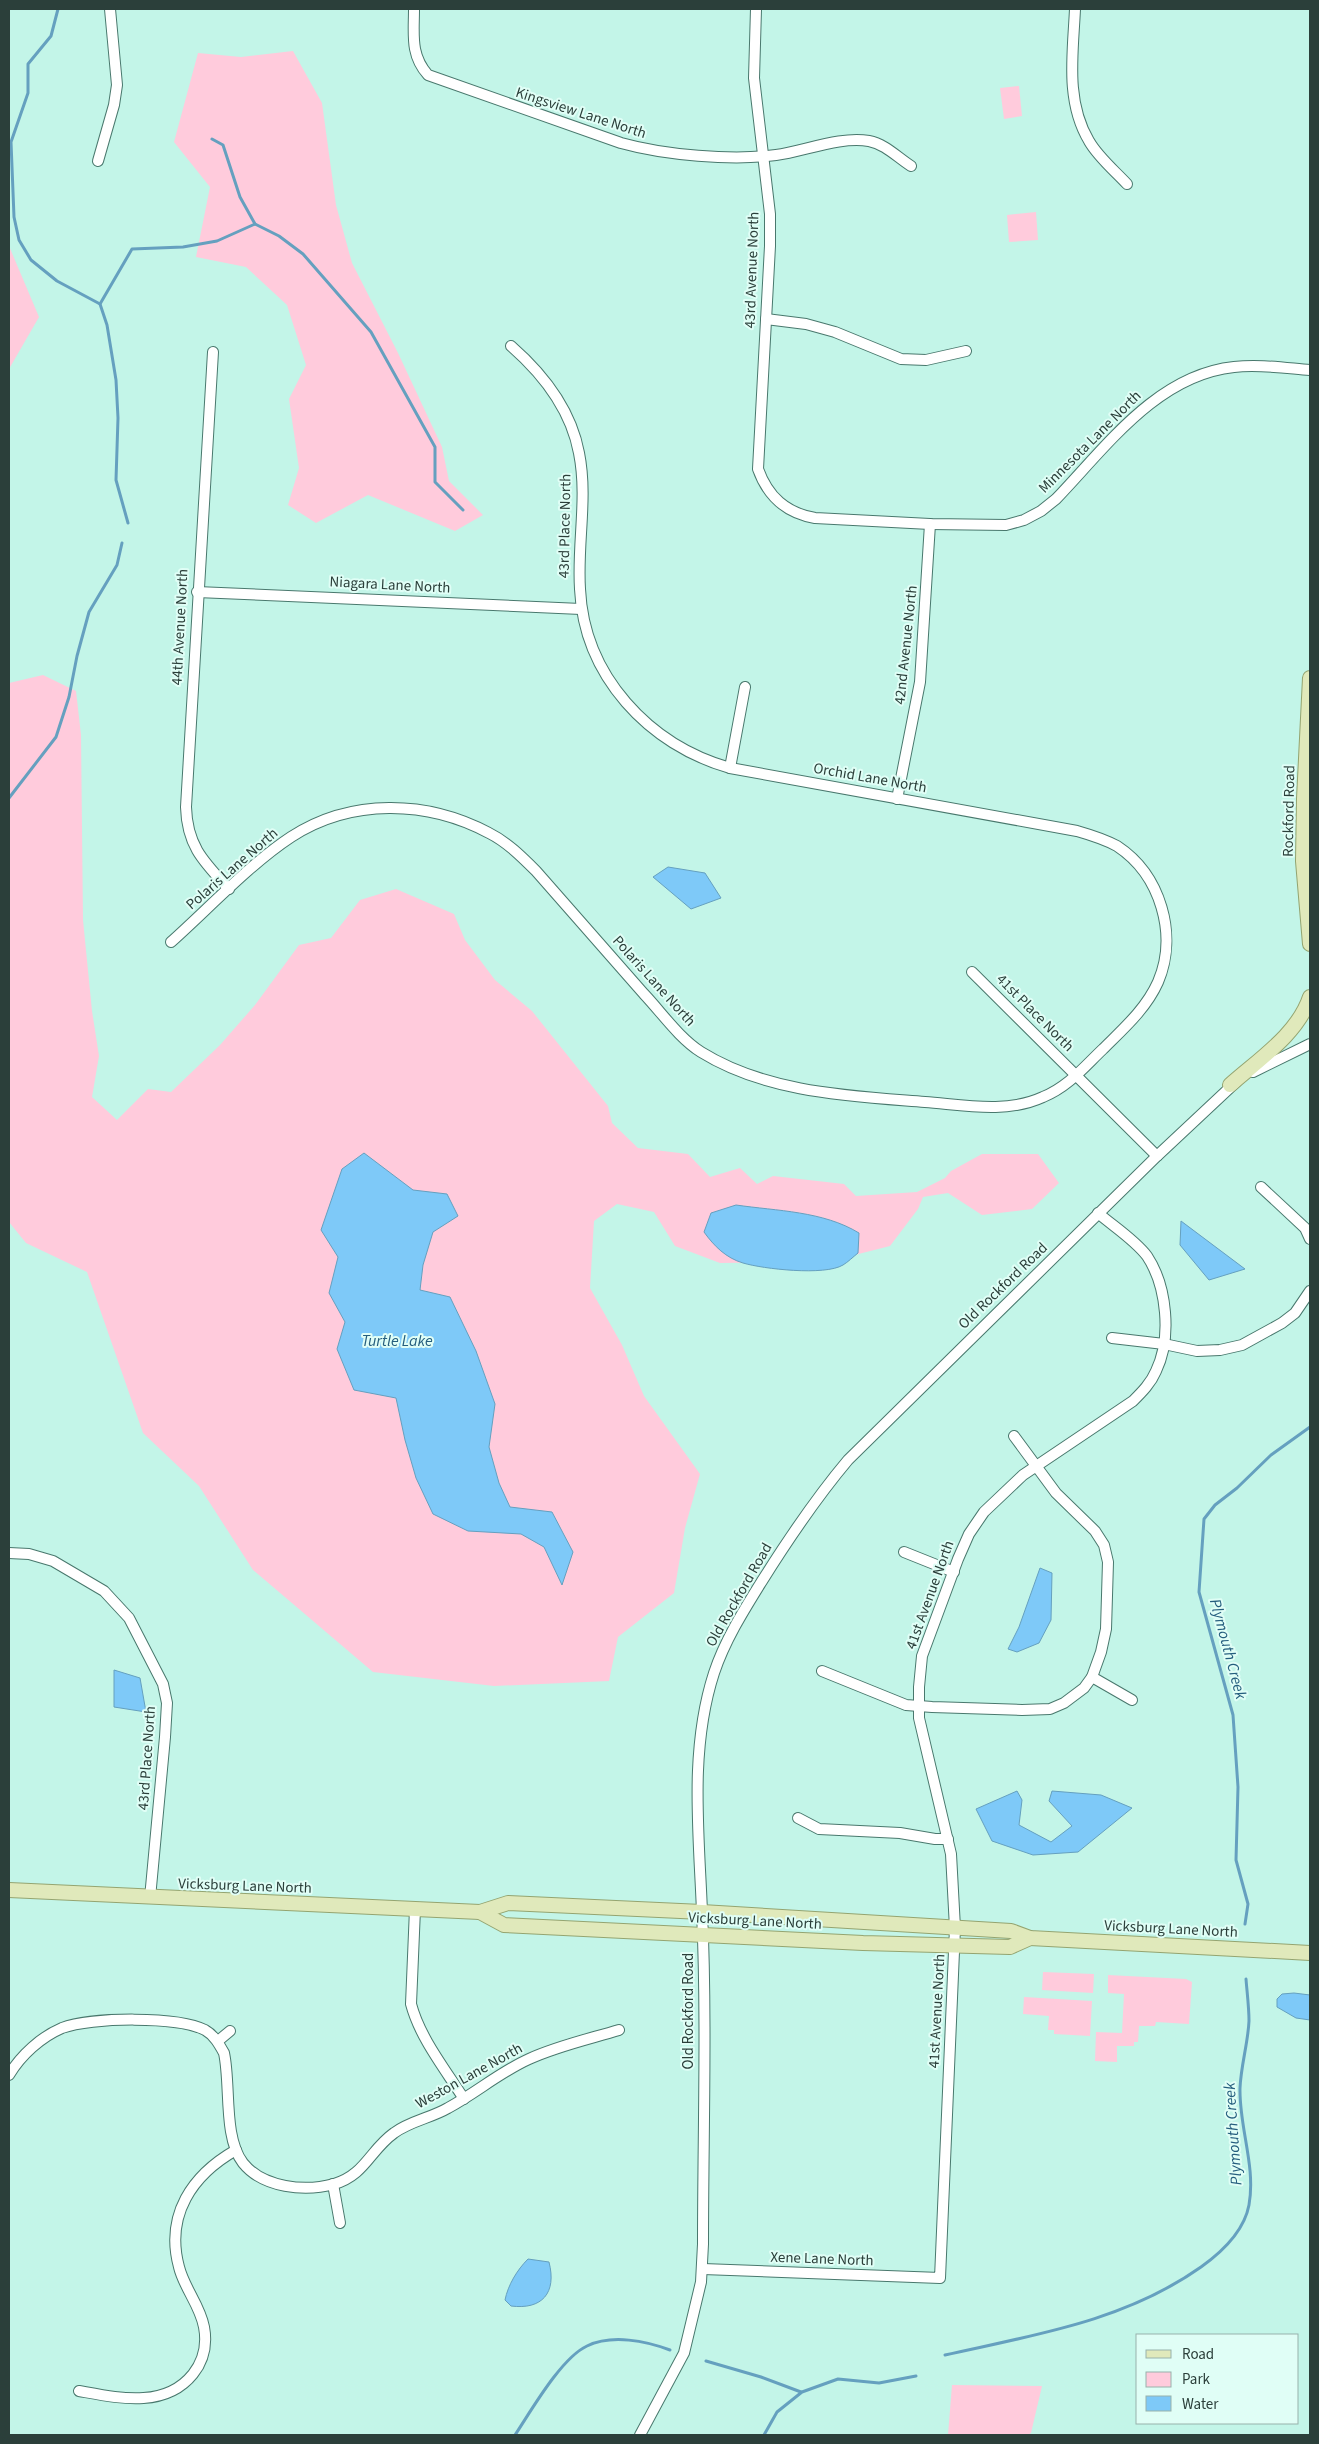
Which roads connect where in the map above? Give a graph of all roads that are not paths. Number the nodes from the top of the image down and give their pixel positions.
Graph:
1 (110, 9) edge
2 (414, 9) edge
3 (756, 9) edge
4 (1075, 9) edge
5 (763, 157) junction
6 (98, 161) dead end
7 (910, 166) dead end
8 (1128, 184) dead end
9 (766, 319) junction
10 (511, 346) dead end
11 (966, 351) dead end
12 (213, 352) dead end
13 (1310, 370) edge
14 (774, 498) joint
15 (930, 524) junction
16 (197, 592) junction
17 (581, 609) junction
18 (1310, 678) edge
19 (745, 687) dead end
20 (730, 768) junction
21 (897, 798) junction
22 (229, 889) junction
23 (171, 942) dead end
24 (1310, 944) edge
25 (972, 972) dead end
26 (1310, 997) edge
27 (1310, 1044) edge
28 (1076, 1076) junction
29 (1230, 1085) junction
30 (1157, 1156) junction
31 (1261, 1187) dead end
32 (1098, 1213) junction
33 (1310, 1239) edge
34 (1310, 1291) edge
35 (1112, 1338) dead end
36 (1164, 1344) junction
37 (1014, 1436) dead end
38 (1037, 1465) junction
39 (904, 1552) dead end
40 (9, 1553) edge
41 (954, 1572) junction
42 (822, 1671) dead end
43 (1092, 1677) junction
44 (1132, 1700) dead end
45 (919, 1706) junction
46 (798, 1818) dead end
47 (948, 1839) junction
48 (9, 1890) edge
49 (150, 1898) junction
50 (415, 1909) junction
51 (480, 1912) junction
52 (702, 1912) junction
53 (955, 1928) junction
54 (703, 1934) junction
55 (1030, 1938) junction
56 (955, 1944) junction
57 (1310, 1953) edge
58 (619, 2030) dead end
59 (230, 2031) dead end
60 (218, 2041) junction
61 (9, 2075) edge
62 (464, 2099) junction
63 (236, 2150) junction
64 (333, 2184) junction
65 (340, 2223) dead end
66 (703, 2269) junction
67 (940, 2278) joint
68 (79, 2391) dead end
69 (643, 2434) edge

1 - 6 street
2 - 5 street, Kingsview Lane North
3 - 5 street, 43rd Avenue North
4 - 8 street
5 - 7 street, Kingsview Lane North
5 - 9 street, 43rd Avenue North
9 - 11 street
9 - 14 street, 43rd Avenue North
10 - 17 street, 43rd Place North
12 - 16 street, 44th Avenue North
13 - 15 street, Minnesota Lane North
14 - 15 street, Minnesota Lane North
15 - 21 street, 42nd Avenue North
16 - 17 street, Niagara Lane North
16 - 22 street, 44th Avenue North
17 - 20 street, Orchid Lane North
18 - 24 main road, Rockford Road
19 - 20 street
20 - 21 street, Orchid Lane North
21 - 28 street, Orchid Lane North
22 - 23 street, Polaris Lane North
22 - 28 street, Polaris Lane North
25 - 28 street, 41st Place North
26 - 29 main road
27 - 29 street, Old Rockford Road
28 - 30 street
29 - 30 street, Old Rockford Road
30 - 32 street, Old Rockford Road
31 - 33 street
32 - 36 street, 41st Avenue North
32 - 52 street, Old Rockford Road
34 - 36 street
35 - 36 street
36 - 38 street, 41st Avenue North
37 - 38 street
38 - 41 street, 41st Avenue North
38 - 43 street
39 - 41 street
40 - 49 street, 43rd Place North
41 - 45 street, 41st Avenue North
42 - 45 street
43 - 44 street
43 - 45 street
45 - 47 street, 41st Avenue North
46 - 47 street
47 - 53 street, 41st Avenue North
48 - 49 main road, Vicksburg Lane North
49 - 50 main road, Vicksburg Lane North
50 - 51 main road, Vicksburg Lane North
50 - 62 street
51 - 52 main road, Vicksburg Lane North
51 - 54 main road, Vicksburg Lane North
52 - 53 main road, Vicksburg Lane North
52 - 54 street, Old Rockford Road
53 - 55 main road, Vicksburg Lane North
53 - 56 street, 41st Avenue North
54 - 56 main road, Vicksburg Lane North
54 - 66 street, Old Rockford Road
55 - 56 main road, Vicksburg Lane North
55 - 57 main road, Vicksburg Lane North
56 - 67 street, 41st Avenue North
58 - 62 street, Weston Lane North
59 - 60 street
60 - 61 street
60 - 63 street, Weston Lane North
62 - 64 street, Weston Lane North
63 - 64 street, Weston Lane North
63 - 68 street
64 - 65 street
66 - 67 street, Xene Lane North
66 - 69 street, Old Rockford Road

